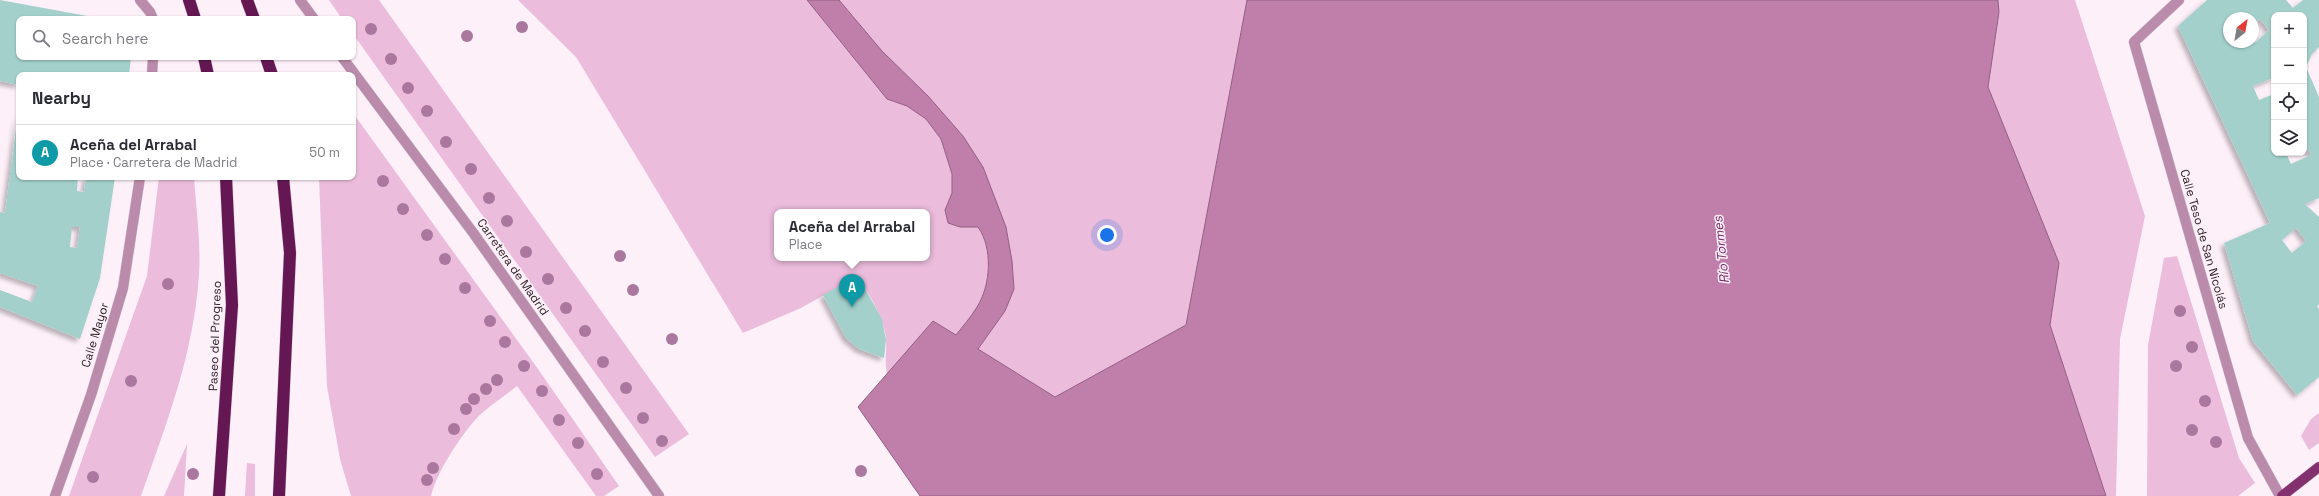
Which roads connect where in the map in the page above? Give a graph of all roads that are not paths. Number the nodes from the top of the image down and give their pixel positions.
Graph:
1 (140, 0) edge
2 (189, 0) edge
3 (247, 0) edge
4 (300, 0) edge
5 (2179, 0) edge
6 (152, 16) edge
7 (194, 16) edge
8 (253, 16) edge
9 (312, 16) edge
10 (153, 60) edge
11 (205, 60) edge
12 (267, 60) edge
13 (344, 60) edge
14 (152, 72) edge
15 (207, 72) edge
16 (271, 72) edge
17 (353, 72) edge
18 (356, 76) edge
19 (140, 180) edge
20 (226, 180) edge
21 (283, 180) edge
22 (2319, 467) edge
23 (55, 496) edge
24 (219, 496) edge
25 (279, 496) edge
26 (659, 496) edge
27 (2281, 496) edge

1 - 6 street
2 - 7 highway
3 - 8 highway
4 - 9 street
5 - 27 street, Calle Teso de San Nicolás
10 - 14 street
11 - 15 highway
12 - 16 highway
13 - 17 street, Carretera de Madrid
18 - 26 street, Carretera de Madrid
19 - 23 street, Calle Mayor
20 - 24 highway, Paseo del Progreso
21 - 25 highway
22 - 27 main road

